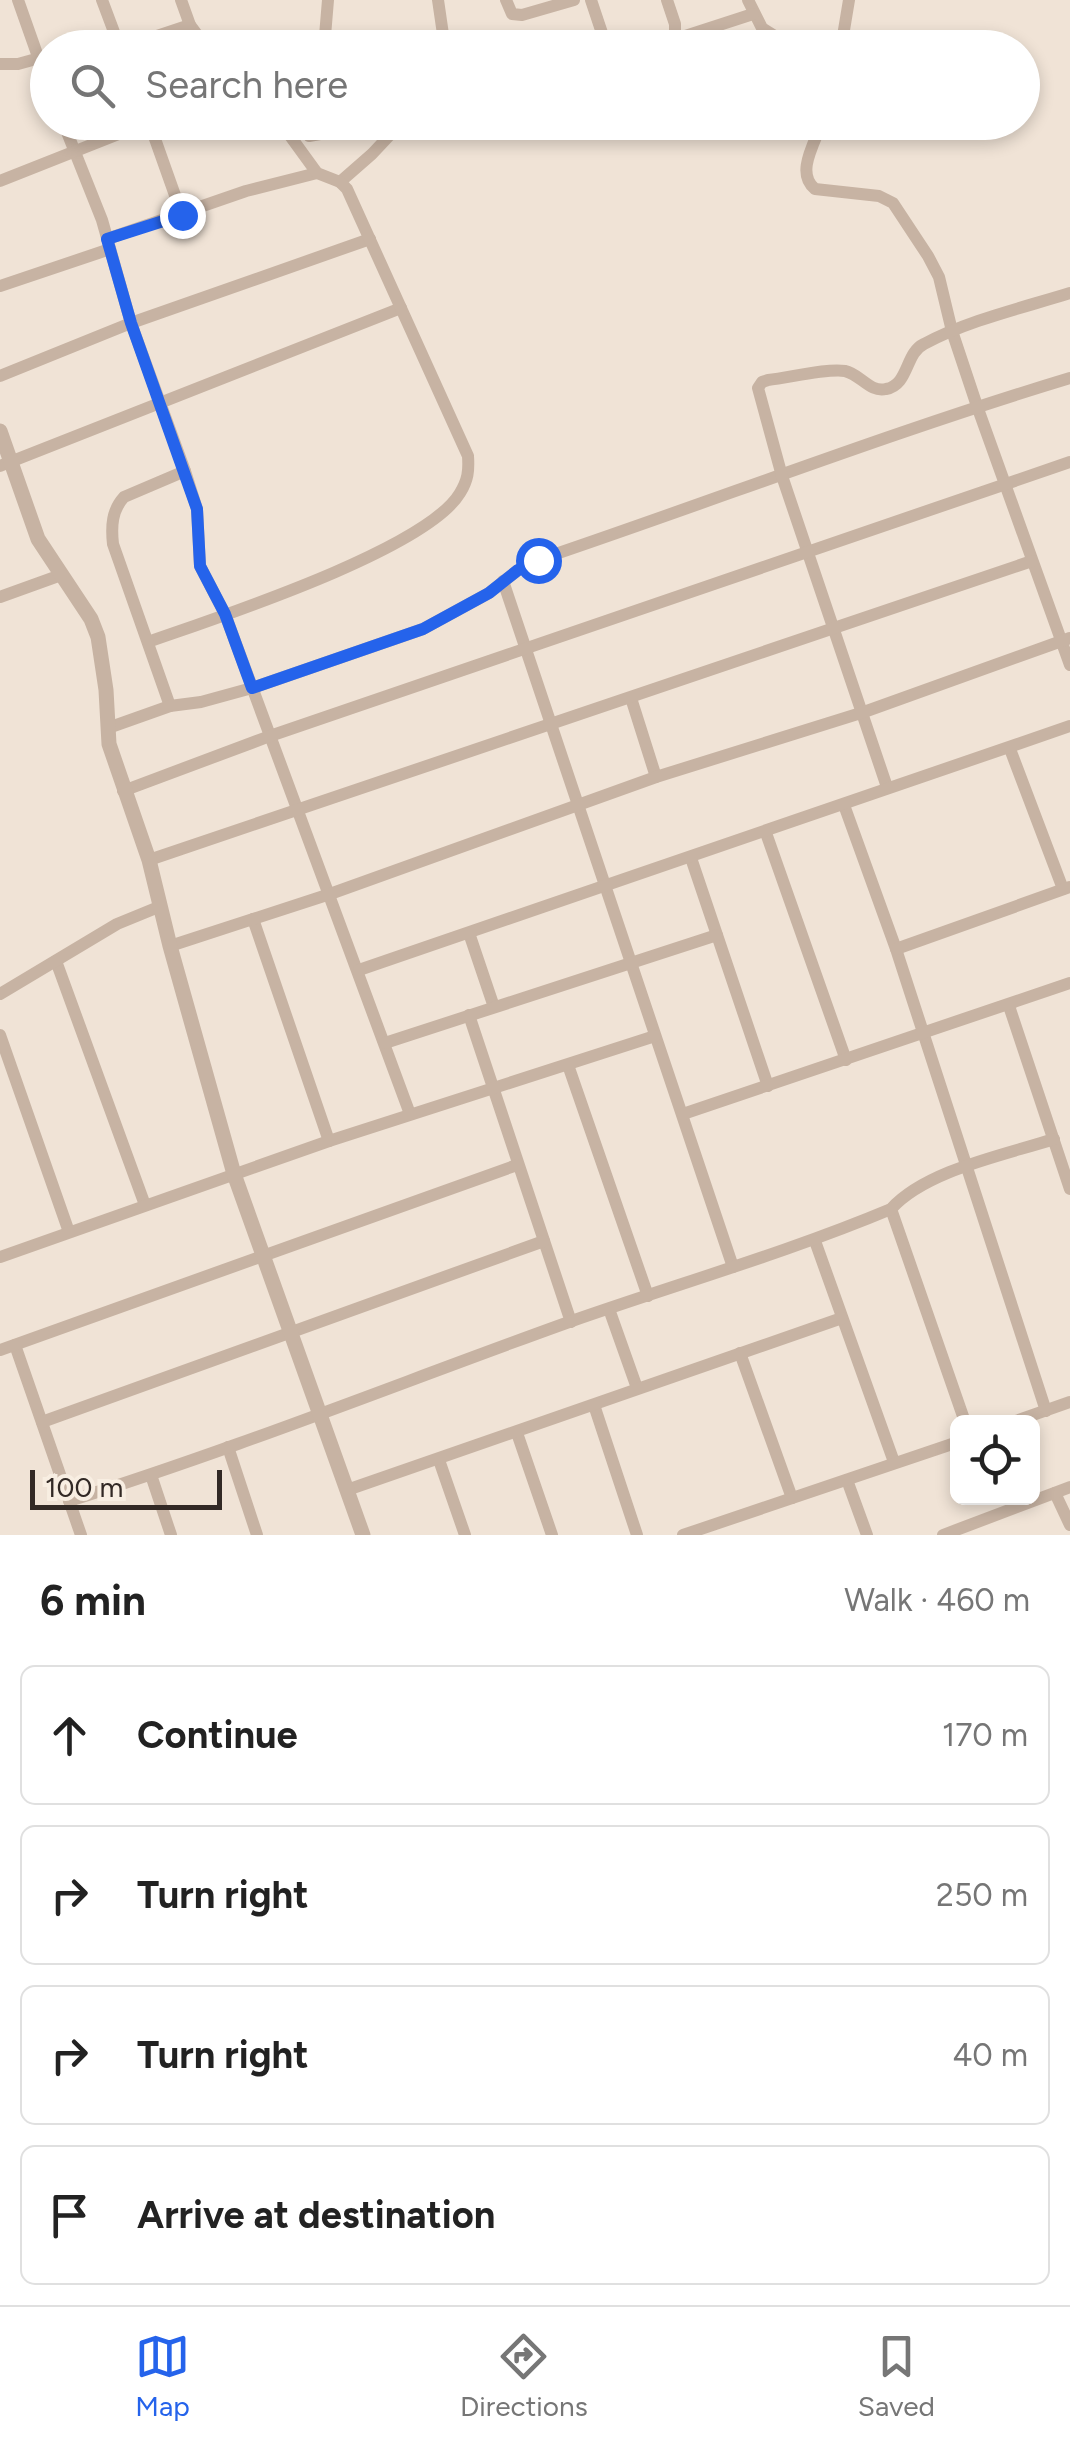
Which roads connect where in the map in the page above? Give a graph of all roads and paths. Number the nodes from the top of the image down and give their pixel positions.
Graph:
1 (18, 0) edge
2 (102, 0) edge
3 (182, 0) edge
4 (328, 0) edge
5 (438, 0) edge
6 (506, 0) edge
7 (574, 0) edge
8 (591, 0) edge
9 (667, 0) edge
10 (748, 0) edge
11 (849, 0) edge
12 (753, 14) junction
13 (190, 26) junction
14 (114, 30) edge
15 (177, 30) edge
16 (193, 30) edge
17 (326, 30) edge
18 (442, 30) edge
19 (601, 30) edge
20 (675, 30) edge
21 (711, 30) edge
22 (767, 30) edge
23 (844, 30) edge
24 (30, 39) edge
25 (30, 60) edge
26 (0, 64) edge
27 (71, 140) edge
28 (106, 140) edge
29 (155, 140) edge
30 (294, 140) edge
31 (309, 140) edge
32 (385, 140) edge
33 (816, 140) edge
34 (76, 152) junction
35 (305, 159) junction
36 (317, 173) junction
37 (0, 181) edge
38 (340, 182) junction
39 (182, 215) junction
40 (370, 239) junction
41 (108, 244) junction
42 (0, 286) edge
43 (1070, 293) edge
44 (401, 308) junction
45 (131, 323) junction
46 (952, 331) junction
47 (0, 376) edge
48 (1070, 378) edge
49 (158, 402) junction
50 (977, 406) junction
51 (0, 431) edge
52 (1070, 462) edge
53 (5, 464) edge
54 (185, 471) junction
55 (782, 476) junction
56 (1004, 483) junction
57 (807, 551) junction
58 (1032, 561) junction
59 (61, 575) junction
60 (503, 581) junction
61 (0, 597) edge
62 (225, 614) junction
63 (832, 626) junction
64 (1066, 640) edge
65 (148, 642) junction
66 (528, 648) junction
67 (1070, 665) edge
68 (252, 688) junction
69 (632, 698) junction
70 (170, 706) junction
71 (864, 712) junction
72 (552, 725) junction
73 (1070, 726) edge
74 (108, 728) junction
75 (270, 736) junction
76 (1010, 749) junction
77 (656, 776) junction
78 (887, 787) junction
79 (123, 791) junction
80 (578, 805) junction
81 (844, 805) junction
82 (300, 811) junction
83 (766, 833) junction
84 (691, 858) junction
85 (149, 860) junction
86 (604, 888) junction
87 (1067, 888) edge
88 (330, 894) junction
89 (162, 906) junction
90 (253, 919) junction
91 (469, 933) junction
92 (716, 935) junction
93 (170, 946) junction
94 (896, 949) junction
95 (56, 961) junction
96 (630, 962) junction
97 (359, 970) junction
98 (1070, 983) edge
99 (0, 994) edge
100 (1009, 1006) junction
101 (494, 1007) junction
102 (468, 1015) junction
103 (0, 1034) edge
104 (924, 1035) junction
105 (655, 1036) junction
106 (385, 1043) junction
107 (846, 1060) junction
108 (568, 1064) junction
109 (768, 1086) junction
110 (491, 1090) junction
111 (410, 1114) junction
112 (683, 1114) junction
113 (1054, 1138) junction
114 (328, 1141) junction
115 (517, 1165) junction
116 (967, 1168) junction
117 (234, 1174) junction
118 (1070, 1189) edge
119 (144, 1205) junction
120 (892, 1209) junction
121 (69, 1232) junction
122 (544, 1241) junction
123 (815, 1241) junction
124 (262, 1255) junction
125 (0, 1256) edge
126 (733, 1267) junction
127 (648, 1296) junction
128 (609, 1309) junction
129 (842, 1318) junction
130 (571, 1322) junction
131 (291, 1332) junction
132 (14, 1345) junction
133 (0, 1350) edge
134 (740, 1353) junction
135 (637, 1388) junction
136 (1070, 1402) edge
137 (594, 1404) junction
138 (1046, 1411) junction
139 (320, 1414) junction
140 (963, 1415) edge
141 (1034, 1415) edge
142 (42, 1422) junction
143 (517, 1433) junction
144 (950, 1444) edge
145 (228, 1447) junction
146 (439, 1460) junction
147 (894, 1462) junction
148 (151, 1475) junction
149 (847, 1480) junction
150 (1070, 1487) edge
151 (347, 1490) junction
152 (1056, 1493) junction
153 (792, 1498) junction
154 (69, 1501) junction
155 (1070, 1524) edge
156 (81, 1535) edge
157 (171, 1535) edge
158 (257, 1535) edge
159 (363, 1535) edge
160 (465, 1535) edge
161 (552, 1535) edge
162 (637, 1535) edge
163 (683, 1535) edge
164 (867, 1535) edge
165 (943, 1535) edge

1 - 24 street
2 - 14 street
3 - 13 street
4 - 17 street
5 - 18 street
6 - 7 street
8 - 19 street
9 - 20 street
10 - 12 street
11 - 23 street
12 - 21 street
12 - 22 street
13 - 15 street
13 - 16 street
25 - 26 street
27 - 34 street
28 - 34 street
29 - 39 street
30 - 35 street
31 - 35 street
32 - 38 street
33 - 46 street
34 - 37 street
34 - 41 street
35 - 36 street
36 - 38 street
36 - 39 street
38 - 40 street
39 - 41 street
40 - 44 street
40 - 45 street
41 - 42 street
41 - 45 street
43 - 46 street
44 - 49 street
44 - 62 street
45 - 47 street
45 - 49 street
46 - 50 street
46 - 55 street
48 - 50 street
49 - 53 street
49 - 54 street
50 - 55 street
50 - 56 street
51 - 53 street
52 - 56 street
53 - 59 street
54 - 62 street
54 - 65 street
55 - 57 street
55 - 60 street
56 - 57 street
56 - 58 street
57 - 63 street
57 - 66 street
58 - 63 street
58 - 64 street
59 - 61 street
59 - 74 street
60 - 66 street
60 - 68 street
62 - 65 street
62 - 68 street
63 - 69 street
63 - 71 street
64 - 67 street
64 - 71 street
65 - 70 street
66 - 72 street
66 - 75 street
68 - 70 street
68 - 75 street
69 - 72 street
69 - 77 street
70 - 74 street
71 - 77 street
71 - 78 street
72 - 80 street
72 - 82 street
73 - 76 street
74 - 79 street
75 - 79 street
75 - 82 street
76 - 78 street
76 - 87 street
77 - 80 street
78 - 81 street
79 - 85 street
80 - 86 street
80 - 88 street
81 - 83 street
81 - 94 street
82 - 85 street
82 - 88 street
83 - 84 street
83 - 107 street
84 - 86 street
84 - 92 street
85 - 89 street
86 - 91 street
86 - 96 street
87 - 94 street
88 - 90 street
88 - 97 street
89 - 93 street
89 - 95 street
90 - 93 street
90 - 114 street
91 - 97 street
91 - 101 street
92 - 96 street
92 - 109 street
93 - 117 street
94 - 104 street
95 - 99 street
95 - 119 street
96 - 101 street
96 - 105 street
97 - 106 street
98 - 100 street
100 - 104 street
100 - 113 street
101 - 102 street
102 - 106 street
102 - 110 street
103 - 121 street
104 - 107 street
104 - 116 street
105 - 108 street
105 - 112 street
106 - 111 street
107 - 109 street
108 - 110 street
108 - 127 street
109 - 112 street
110 - 111 street
110 - 115 street
111 - 114 street
112 - 126 street
113 - 116 street
113 - 118 street
114 - 117 street
115 - 122 street
115 - 124 street
116 - 120 street
116 - 138 street
117 - 119 street
117 - 124 street
119 - 121 street
120 - 123 street
120 - 140 street
121 - 125 street
122 - 130 street
122 - 131 street
123 - 126 street
123 - 129 street
124 - 131 street
124 - 132 street
126 - 127 street
127 - 128 street
128 - 130 street
128 - 135 street
129 - 134 street
129 - 147 street
130 - 139 street
131 - 139 street
131 - 142 street
132 - 133 street
132 - 142 street
134 - 135 street
134 - 153 street
135 - 137 street
136 - 138 street
137 - 143 street
137 - 162 street
138 - 141 street
139 - 145 street
139 - 151 street
142 - 154 street
143 - 146 street
143 - 161 street
144 - 147 street
145 - 148 street
145 - 158 street
146 - 151 street
146 - 160 street
147 - 149 street
148 - 154 street
148 - 157 street
149 - 153 street
149 - 164 street
150 - 152 street
151 - 159 street
152 - 155 street
152 - 165 street
153 - 163 street
154 - 156 street

